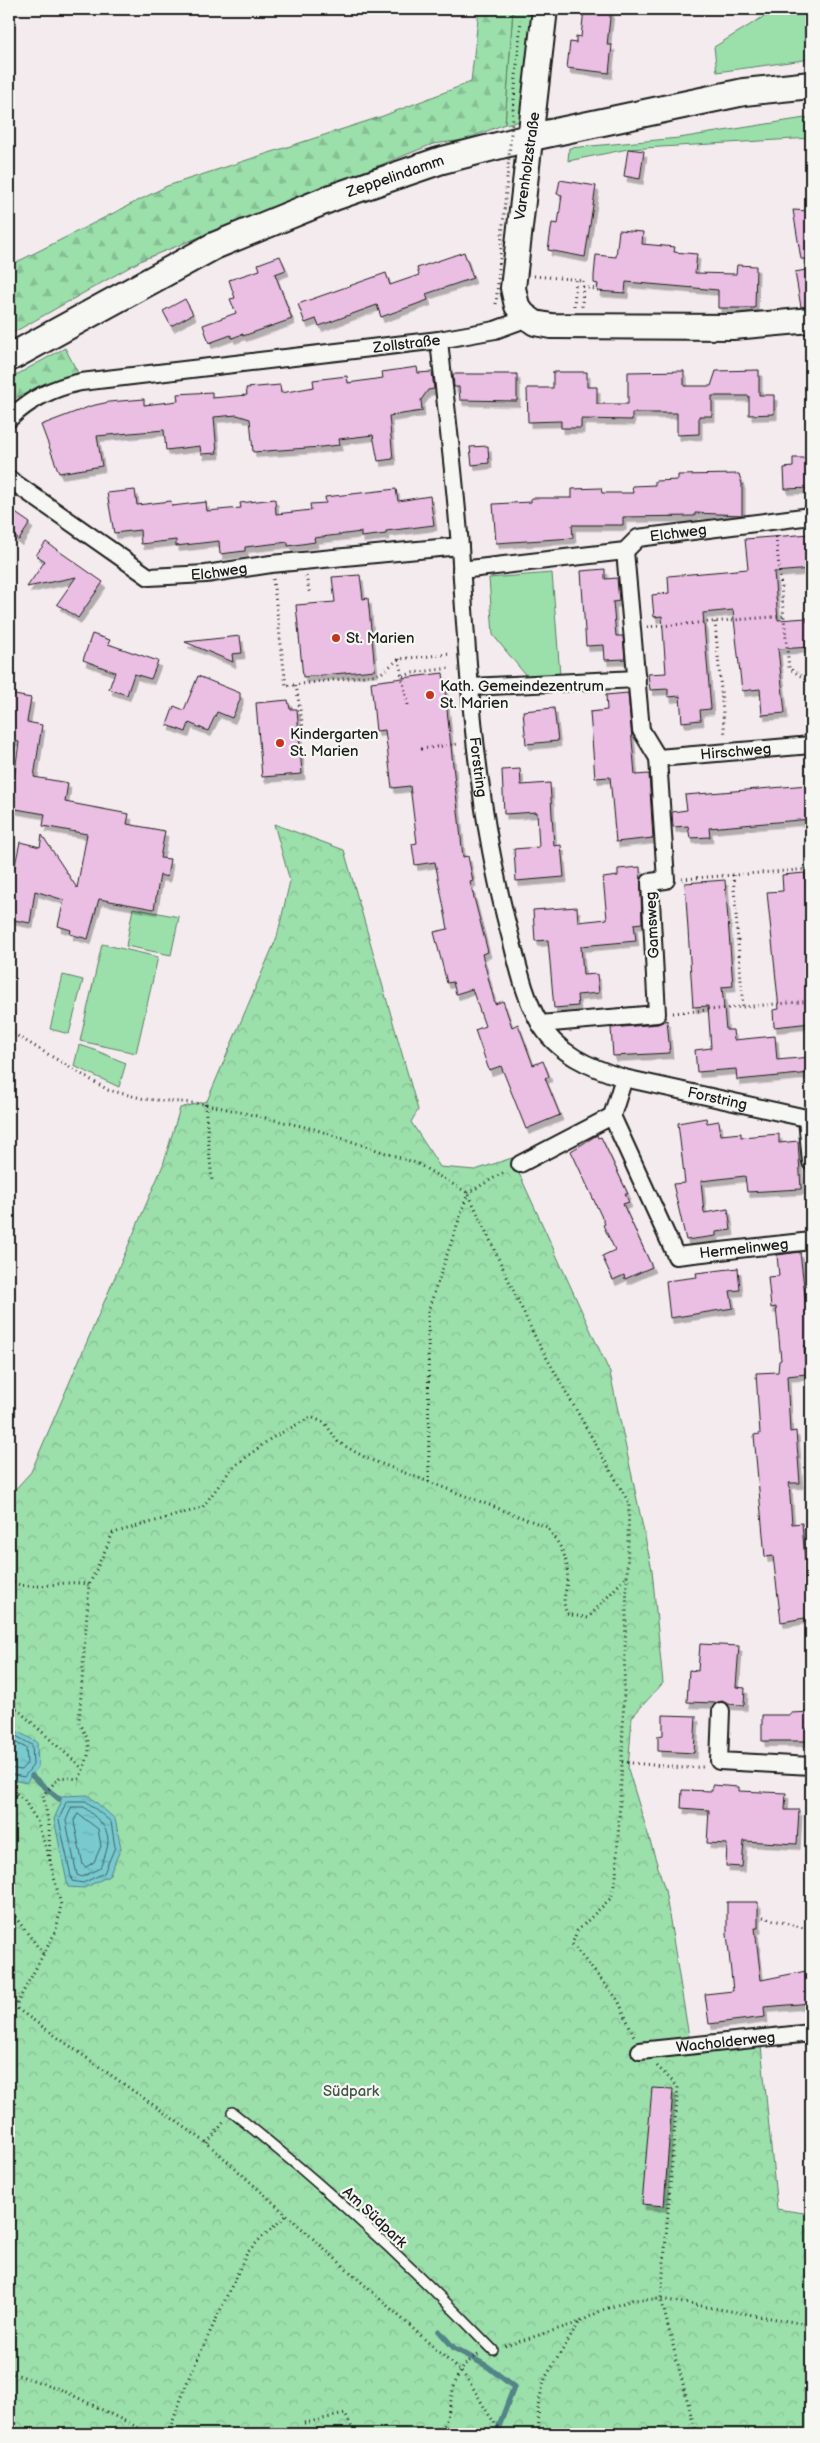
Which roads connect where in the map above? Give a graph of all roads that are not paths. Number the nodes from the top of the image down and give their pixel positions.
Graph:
1 (545, 9) edge
2 (811, 85) edge
3 (532, 137) junction
4 (528, 318) junction
5 (811, 320) edge
6 (438, 340) junction
7 (9, 358) edge
8 (9, 419) edge
9 (9, 479) edge
10 (811, 516) edge
11 (460, 546) junction
12 (625, 551) junction
13 (461, 570) junction
14 (637, 679) junction
15 (470, 687) junction
16 (811, 745) edge
17 (658, 758) junction
18 (540, 1024) junction
19 (624, 1078) junction
20 (612, 1116) junction
21 (809, 1119) edge
22 (811, 1162) edge
23 (520, 1164) road end
24 (811, 1241) edge
25 (721, 1711) dead end
26 (811, 1766) edge
27 (811, 2033) edge
28 (640, 2050) road end
29 (232, 2112) road end
30 (493, 2350) road end

1 - 3 street, Varenholzstraße
2 - 3 main road, Zeppelindamm
3 - 4 street, Varenholzstraße
3 - 7 main road, Zeppelindamm
4 - 5 street
4 - 6 street, Zollstraße
6 - 8 street, Zollstraße
6 - 11 street, Forstring
9 - 11 street, Elchweg
10 - 12 street, Elchweg
11 - 13 street, Forstring
12 - 13 street, Elchweg
12 - 14 street, Gamsweg
13 - 15 street, Forstring
14 - 15 street
14 - 17 street, Gamsweg
15 - 18 street, Forstring
16 - 17 street, Hirschweg
17 - 18 street, Gamsweg
18 - 19 street, Forstring
19 - 20 street
19 - 21 street, Forstring
20 - 23 street
20 - 24 street, Hermelinweg
21 - 22 street
25 - 26 street
27 - 28 street, Wacholderweg
29 - 30 lane, Am Südpark

